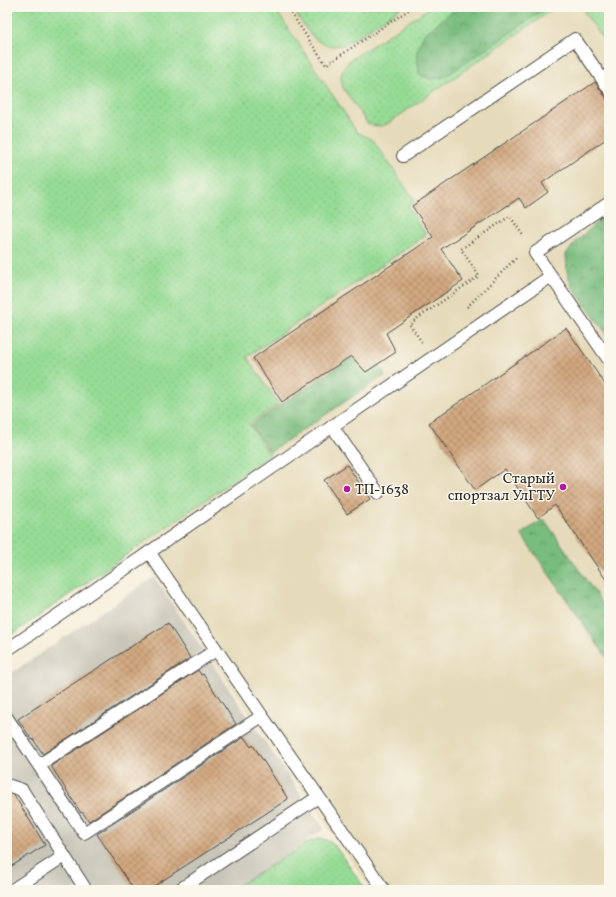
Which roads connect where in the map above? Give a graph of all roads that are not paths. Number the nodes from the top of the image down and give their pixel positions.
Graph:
1 (609, 89) edge
2 (403, 156) dead end
3 (609, 203) edge
4 (551, 276) junction
5 (609, 360) edge
6 (332, 426) junction
7 (378, 493) dead end
8 (149, 552) junction
9 (7, 650) edge
10 (216, 650) junction
11 (262, 716) junction
12 (7, 718) edge
13 (39, 765) junction
14 (7, 785) edge
15 (318, 797) junction
16 (64, 856) junction
17 (12, 890) edge
18 (86, 890) edge
19 (179, 890) edge
20 (384, 890) edge

1 - 2 lane
3 - 4 lane
4 - 5 lane
4 - 6 lane
6 - 7 lane
6 - 8 lane
8 - 9 lane
8 - 10 lane
10 - 11 lane
10 - 13 lane
11 - 13 lane
11 - 15 lane
12 - 13 lane
14 - 16 lane
15 - 19 lane
15 - 20 lane
16 - 17 lane
16 - 18 lane

